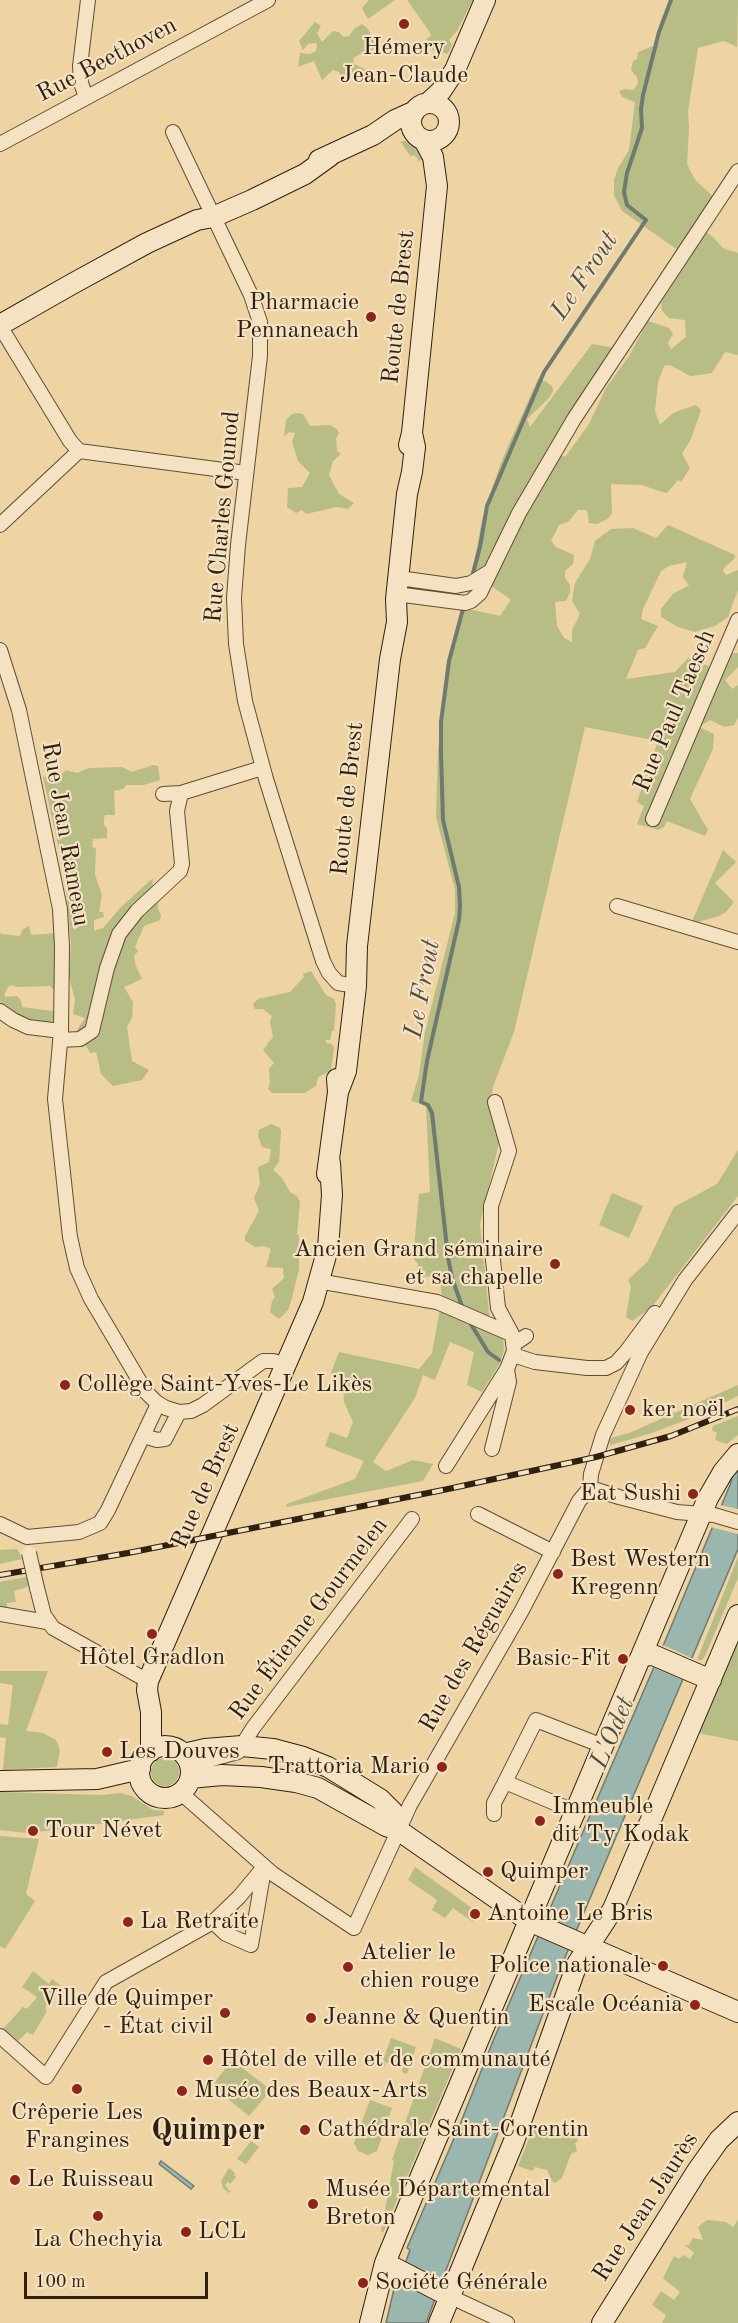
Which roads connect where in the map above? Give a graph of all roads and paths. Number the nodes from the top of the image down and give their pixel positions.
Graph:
1 (88, 0) edge
2 (268, 0) edge
3 (485, 0) edge
4 (455, 70) junction
5 (86, 97) junction
6 (421, 107) junction
7 (448, 123) junction
8 (174, 132) dead end
9 (373, 135) junction
10 (420, 137) junction
11 (0, 144) edge
12 (738, 171) edge
13 (437, 186) junction
14 (208, 215) junction
15 (0, 326) edge
16 (79, 451) junction
17 (246, 473) junction
18 (0, 525) edge
19 (397, 590) junction
20 (738, 620) edge
21 (0, 650) edge
22 (262, 768) junction
23 (181, 793) junction
24 (163, 794) dead end
25 (652, 819) dead end
26 (617, 906) dead end
27 (738, 942) edge
28 (352, 986) junction
29 (0, 1011) edge
30 (61, 1035) junction
31 (495, 1101) dead end
32 (738, 1212) edge
33 (318, 1281) junction
34 (676, 1294) junction
35 (526, 1336) dead end
36 (513, 1344) junction
37 (287, 1365) junction
38 (507, 1369) junction
39 (158, 1404) junction
40 (180, 1412) junction
41 (151, 1438) junction
42 (492, 1449) dead end
43 (738, 1454) edge
44 (446, 1466) dead end
45 (590, 1488) junction
46 (478, 1514) dead end
47 (709, 1514) junction
48 (412, 1519) dead end
49 (738, 1522) edge
50 (0, 1524) edge
51 (27, 1537) junction
52 (554, 1552) junction
53 (0, 1614) edge
54 (738, 1615) edge
55 (47, 1622) junction
56 (649, 1656) junction
57 (711, 1680) junction
58 (148, 1682) junction
59 (151, 1712) junction
60 (242, 1746) junction
61 (603, 1746) junction
62 (151, 1751) junction
63 (184, 1768) junction
64 (140, 1769) junction
65 (101, 1779) junction
66 (0, 1781) edge
67 (506, 1782) junction
68 (146, 1789) junction
69 (576, 1812) junction
70 (494, 1814) dead end
71 (398, 1830) junction
72 (264, 1867) junction
73 (213, 1922) junction
74 (536, 1924) junction
75 (581, 1943) junction
76 (738, 2012) edge
77 (0, 2036) edge
78 (738, 2122) edge
79 (392, 2266) junction
80 (444, 2293) junction
81 (370, 2323) edge
82 (439, 2323) edge
83 (507, 2323) edge
84 (602, 2323) edge

1 - 5 street
2 - 5 street, Rue Beethoven
3 - 4 main road, Route de Brest
4 - 6 main road, Route de Brest
4 - 7 main road, Route de Brest
5 - 11 street, Rue Beethoven
6 - 7 main road
6 - 9 main road
6 - 10 main road
7 - 10 main road
7 - 13 main road, Route de Brest
8 - 14 street, Rue Charles Gounod
9 - 10 main road
9 - 14 main road
10 - 13 main road, Route de Brest
12 - 19 street
13 - 19 main road, Route de Brest
14 - 15 main road
14 - 17 street, Rue Charles Gounod
15 - 16 street
16 - 17 street
16 - 18 street
17 - 22 street, Rue Charles Gounod
19 - 28 main road, Route de Brest
20 - 25 street, Rue Paul Taesch
21 - 30 street, Rue Jean Rameau
22 - 23 street
22 - 28 street, Rue Charles Gounod
23 - 24 street
23 - 30 street
26 - 27 street
28 - 33 main road, Route de Brest
29 - 30 street
30 - 39 street, Rue Jean Rameau
31 - 36 street
32 - 34 street
33 - 36 street
33 - 37 main road, Rue de Brest
34 - 36 street
34 - 45 street
35 - 36 street
36 - 38 street
37 - 40 street
37 - 58 main road, Rue de Brest
38 - 42 street
38 - 44 street
39 - 40 street
39 - 41 street
40 - 41 street
41 - 51 street
43 - 47 main road
45 - 47 street
45 - 52 street, Rue des Réguaires
46 - 52 street
47 - 49 street
47 - 56 main road
48 - 60 street, Rue Étienne Gourmelen
50 - 51 street
51 - 55 street, bridge
52 - 71 street, Rue des Réguaires
53 - 55 street
54 - 57 main road
55 - 58 street
56 - 57 main road
56 - 61 main road
57 - 75 main road
58 - 59 main road, Rue de Brest
59 - 62 main road, Rue de Brest
59 - 63 main road, Rue de Brest
60 - 63 main road
60 - 71 main road
61 - 67 street
61 - 69 main road
62 - 63 main road
62 - 64 main road
63 - 68 main road
63 - 71 main road
63 - 72 street
64 - 65 main road
64 - 68 main road
65 - 66 main road
65 - 68 main road
67 - 69 street
67 - 70 street
69 - 74 main road
71 - 72 street, Rue des Réguaires
71 - 74 main road
72 - 73 street
72 - 73 street
73 - 77 street
74 - 75 main road
74 - 79 main road
75 - 76 main road
75 - 80 main road
78 - 84 main road, Rue Jean Jaurès
79 - 80 main road
79 - 81 main road
80 - 82 main road
80 - 83 street

